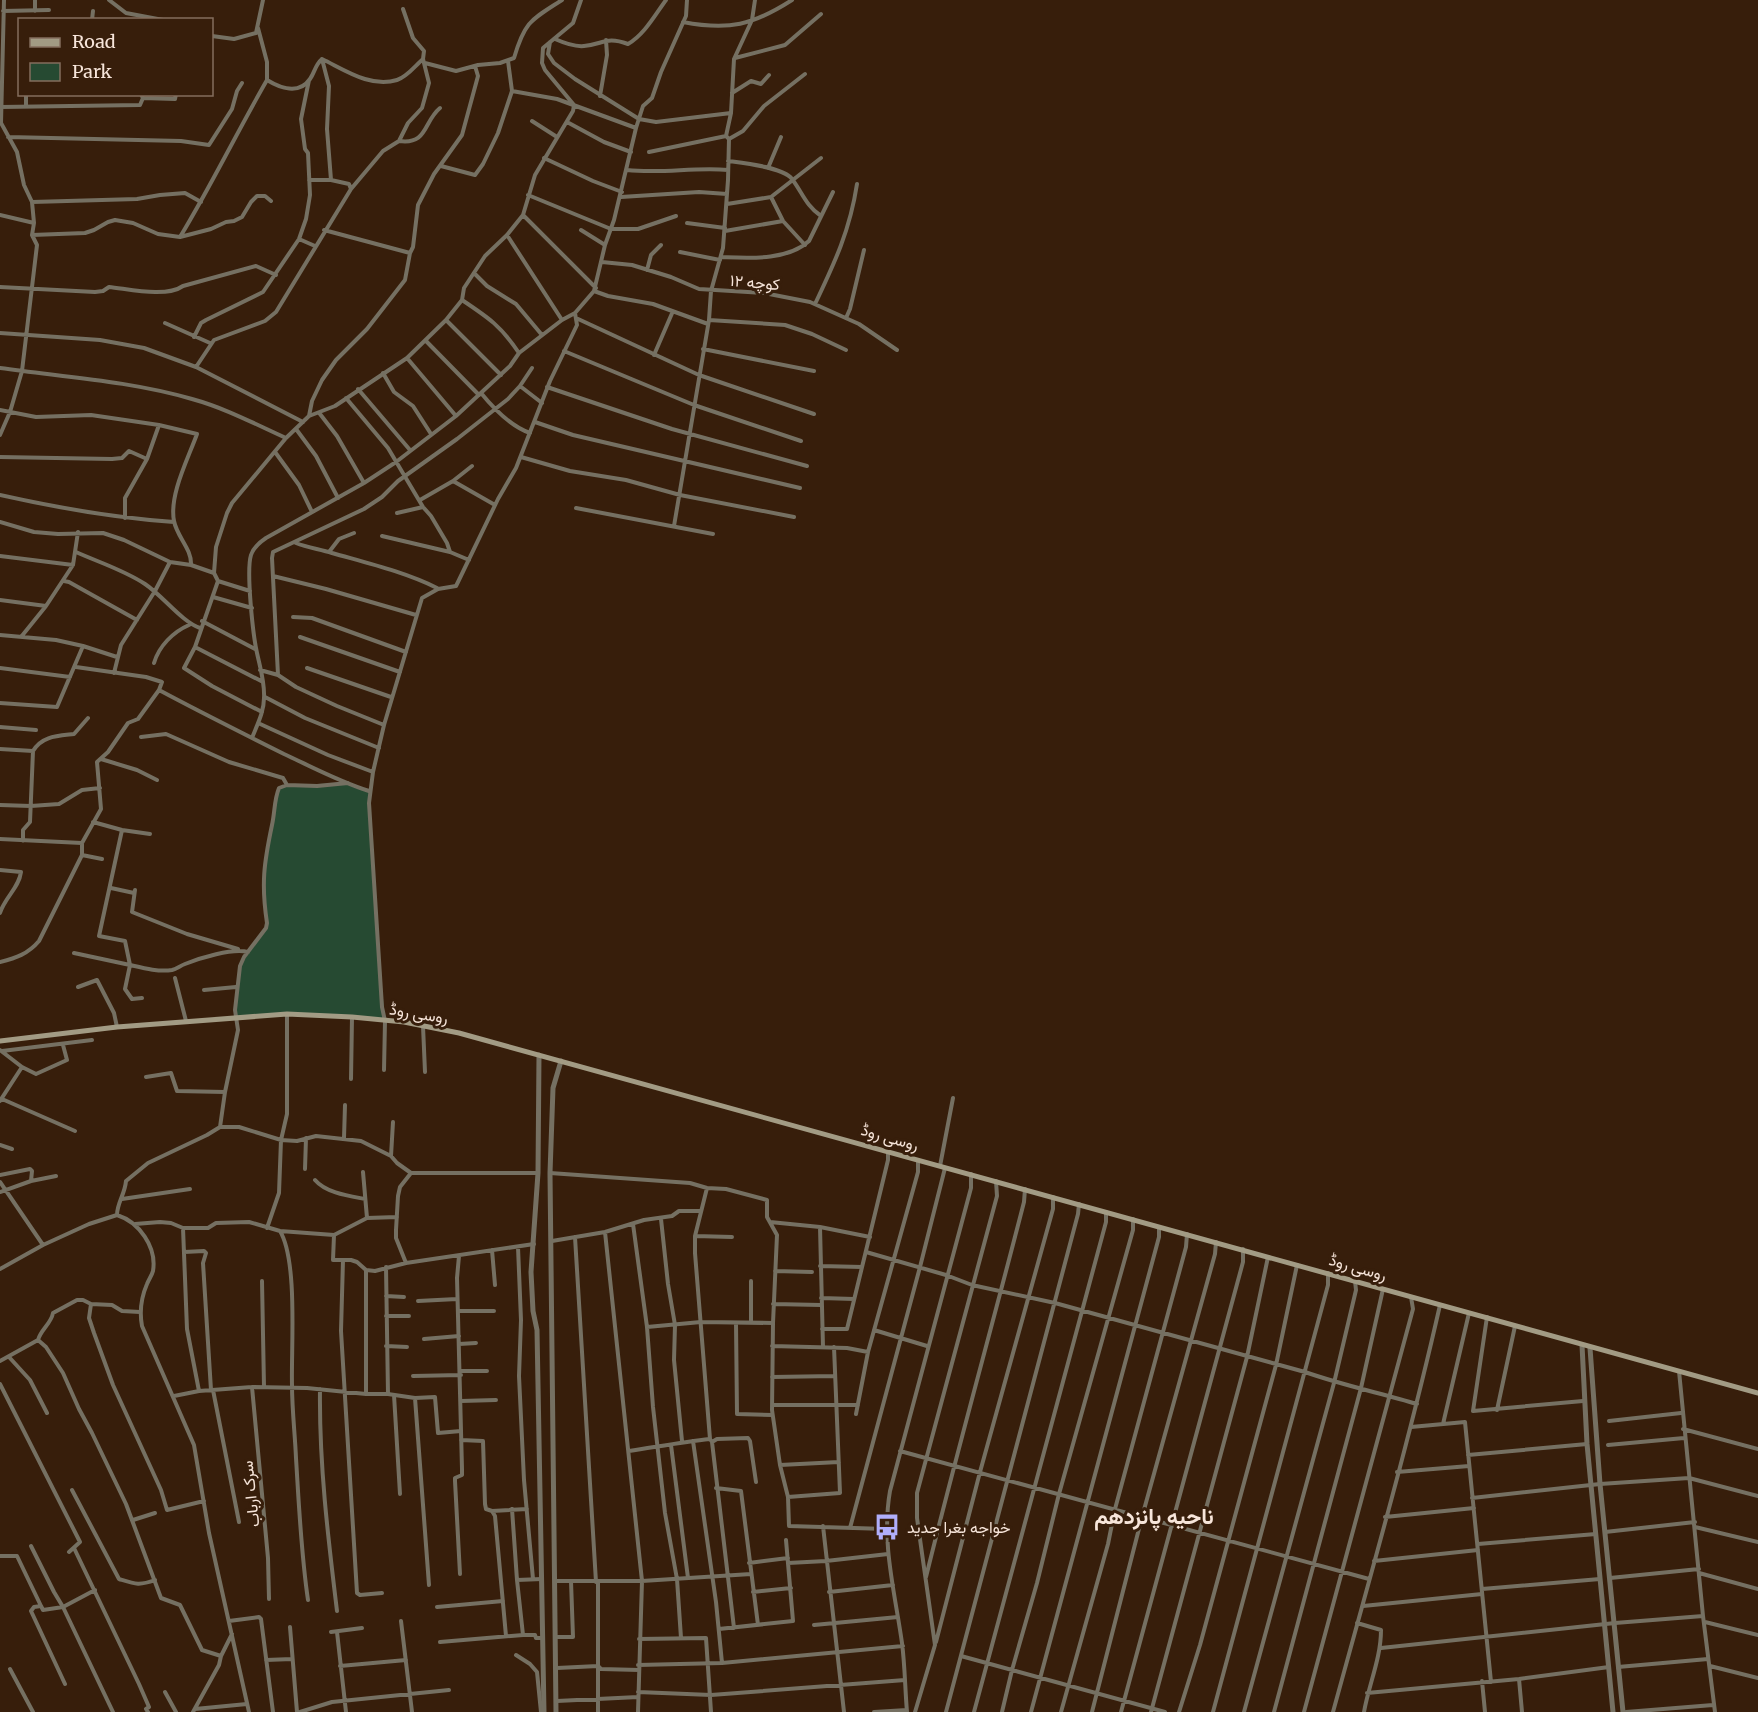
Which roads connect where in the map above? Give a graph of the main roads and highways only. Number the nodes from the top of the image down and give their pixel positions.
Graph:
1 (0, 1041) edge
2 (1758, 1393) edge

1 - 2 main road, روسی روڈ

